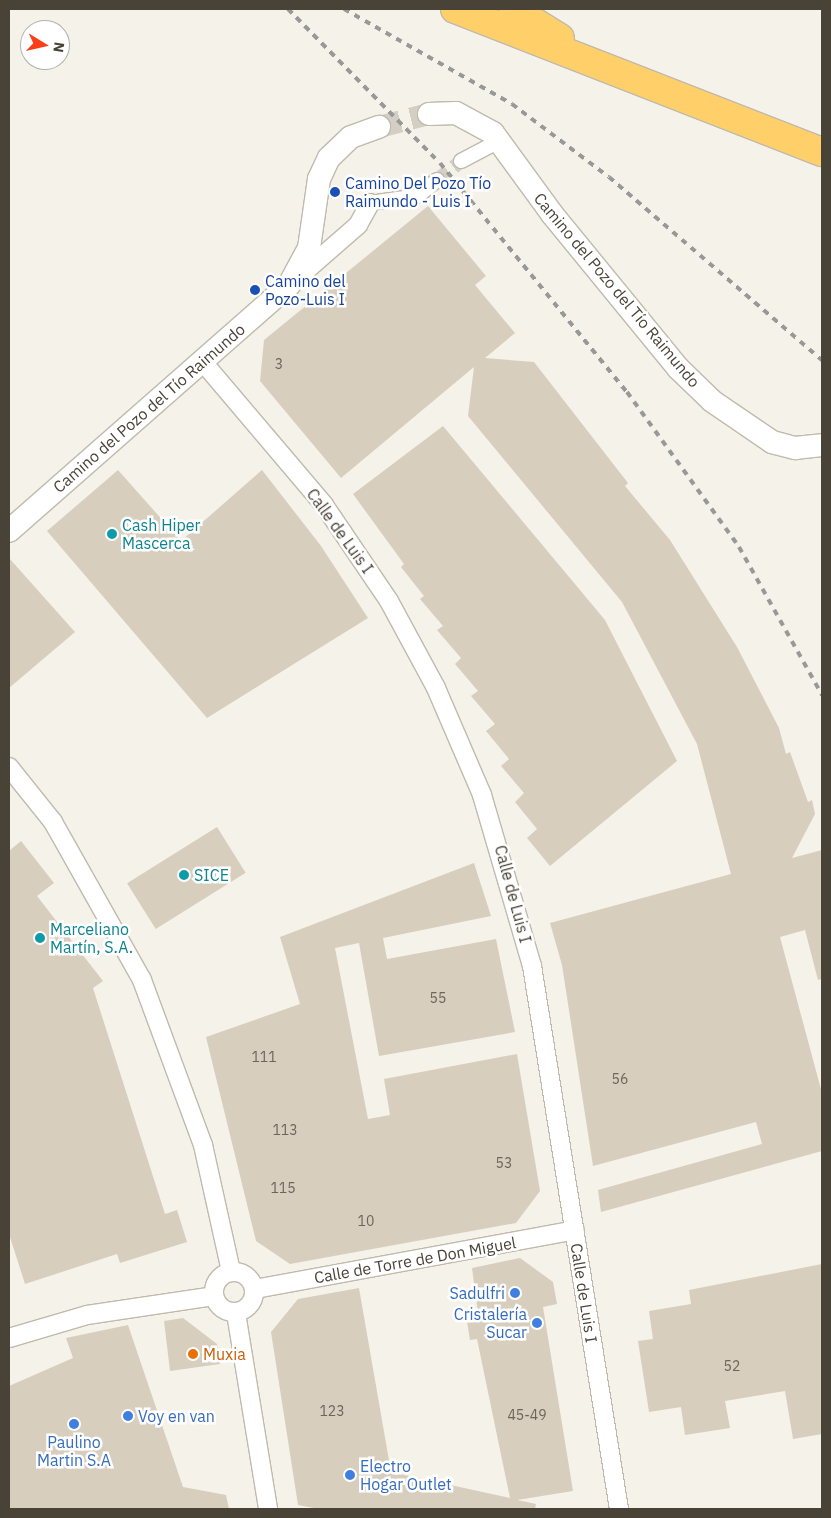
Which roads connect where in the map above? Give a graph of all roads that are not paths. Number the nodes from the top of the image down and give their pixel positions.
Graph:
1 (455, 9) edge
2 (513, 9) edge
3 (659, 90) junction
4 (429, 114) tunnel mouth
5 (379, 127) tunnel mouth
6 (499, 141) junction
7 (822, 152) edge
8 (461, 161) tunnel mouth
9 (437, 180) tunnel mouth
10 (370, 203) joint
11 (290, 285) junction
12 (202, 361) junction
13 (822, 445) edge
14 (9, 531) edge
15 (9, 767) edge
16 (574, 1230) junction
17 (231, 1271) junction
18 (255, 1288) junction
19 (214, 1296) junction
20 (236, 1313) junction
21 (9, 1338) edge
22 (268, 1509) edge
23 (619, 1509) edge

1 - 3 highway
2 - 3 highway
3 - 7 highway
4 - 6 street, Camino del Pozo del Tío Raimundo
5 - 11 street, Camino del Pozo del Tío Raimundo
6 - 8 street
6 - 13 street, Camino del Pozo del Tío Raimundo
9 - 10 street, Camino del Pozo del Tío Raimundo
10 - 11 street, Camino del Pozo del Tío Raimundo
11 - 12 street, Camino del Pozo del Tío Raimundo
12 - 14 street, Camino del Pozo del Tío Raimundo
12 - 16 street, Calle de Luis I
15 - 17 street
16 - 18 street, Calle de Torre de Don Miguel
16 - 23 street, Calle de Luis I
17 - 18 street
17 - 19 street
18 - 20 street
19 - 20 street
19 - 21 street
20 - 22 street

